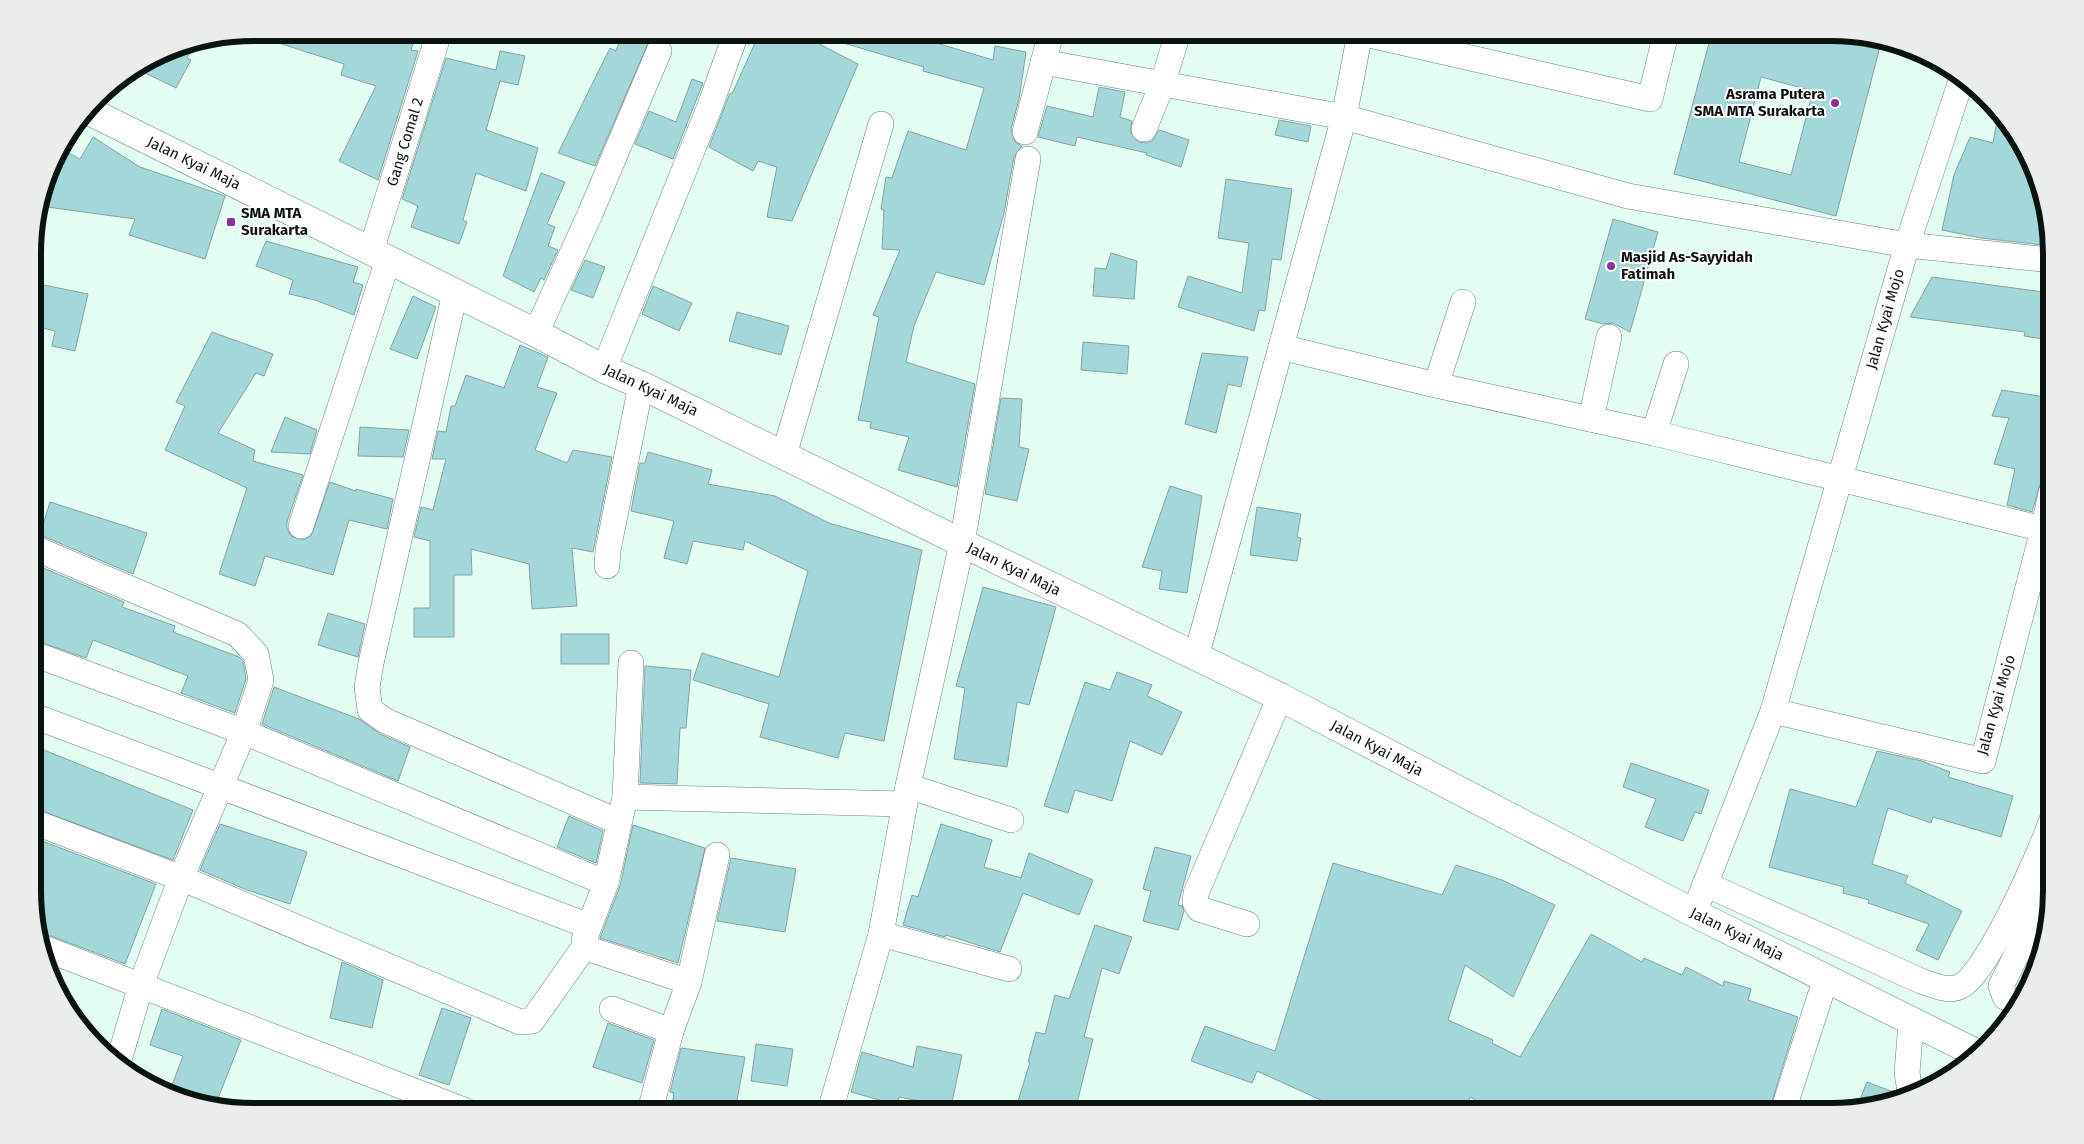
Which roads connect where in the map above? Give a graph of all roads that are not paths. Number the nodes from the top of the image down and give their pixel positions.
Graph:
1 (437, 41) edge
2 (733, 41) edge
3 (1049, 41) edge
4 (1175, 41) edge
5 (1358, 41) edge
6 (1399, 41) edge
7 (1664, 41) edge
8 (658, 51) dead end
9 (1043, 62) junction
10 (1163, 82) junction
11 (1960, 85) edge
12 (94, 114) edge
13 (1344, 117) junction
14 (881, 124) dead end
15 (1144, 129) dead end
16 (1025, 132) dead end
17 (1028, 159) dead end
18 (1907, 245) junction
19 (379, 255) junction
20 (2043, 259) edge
21 (455, 293) junction
22 (1463, 302) dead end
23 (536, 333) junction
24 (1609, 337) dead end
25 (1281, 347) junction
26 (1676, 364) dead end
27 (604, 369) junction
28 (641, 385) junction
29 (1436, 385) junction
30 (1591, 419) junction
31 (1654, 433) junction
32 (784, 455) junction
33 (1838, 479) junction
34 (300, 526) dead end
35 (2043, 530) edge
36 (962, 543) junction
37 (2043, 545) edge
38 (41, 551) edge
39 (607, 566) dead end
40 (41, 657) edge
41 (1196, 657) junction
42 (631, 663) dead end
43 (1280, 697) junction
44 (1773, 711) junction
45 (41, 719) edge
46 (244, 732) junction
47 (221, 786) junction
48 (906, 795) junction
49 (625, 797) junction
50 (1011, 820) dead end
51 (619, 822) junction
52 (41, 825) edge
53 (2043, 841) edge
54 (717, 855) dead end
55 (181, 878) junction
56 (606, 883) junction
57 (1705, 884) junction
58 (2042, 903) edge
59 (1694, 913) junction
60 (1247, 924) dead end
61 (881, 934) junction
62 (587, 936) junction
63 (50, 951) edge
64 (1010, 969) dead end
65 (1826, 978) junction
66 (689, 982) junction
67 (141, 985) junction
68 (2012, 1001) edge
69 (612, 1009) dead end
70 (1911, 1022) junction
71 (671, 1031) junction
72 (1970, 1050) edge
73 (120, 1056) edge
74 (1909, 1088) edge
75 (445, 1103) edge
76 (652, 1103) edge
77 (832, 1103) edge
78 (1786, 1103) edge

1 - 19 street, Gang Comal 2
2 - 27 street
3 - 9 street
4 - 10 street
5 - 13 street
6 - 7 street
8 - 23 street
9 - 10 street
9 - 16 street
10 - 13 street
10 - 15 street
11 - 18 street, Jalan Kyai Mojo
12 - 19 main road, Jalan Kyai Maja
13 - 18 street
13 - 25 street
14 - 32 street
17 - 36 street
18 - 20 street
18 - 33 street, Jalan Kyai Mojo
19 - 21 main road, Jalan Kyai Maja
19 - 34 street, Gang Comal 2
21 - 23 main road, Jalan Kyai Maja
21 - 51 street
22 - 29 street
23 - 27 main road, Jalan Kyai Maja
24 - 30 street
25 - 29 street
25 - 41 street
26 - 31 street
27 - 28 main road, Jalan Kyai Maja
28 - 32 main road, Jalan Kyai Maja
28 - 39 street
29 - 30 street
30 - 31 street
31 - 33 street
32 - 36 main road, Jalan Kyai Maja
33 - 35 street
33 - 44 street, Jalan Kyai Mojo
36 - 41 main road, Jalan Kyai Maja
36 - 48 street
37 - 44 street, Jalan Kyai Mojo
38 - 46 street
40 - 46 street
41 - 43 main road, Jalan Kyai Maja
42 - 49 street
43 - 59 main road, Jalan Kyai Maja
43 - 60 street
44 - 57 street, Jalan Kyai Mojo
45 - 47 street
46 - 47 street
46 - 56 street
47 - 55 street
47 - 62 street
48 - 49 street
48 - 50 street
48 - 61 street
49 - 51 street
51 - 56 street
52 - 55 street
53 - 57 street
54 - 66 street
55 - 62 street
55 - 67 street
56 - 62 street
57 - 59 street, Jalan Kyai Mojo
58 - 68 street
59 - 65 main road, Jalan Kyai Maja
61 - 64 street
61 - 77 street
62 - 66 street
63 - 67 street
65 - 70 main road, Jalan Kyai Maja
65 - 78 street
66 - 71 street
67 - 73 street
67 - 75 street
69 - 71 street
70 - 72 main road, Jalan Kyai Maja
70 - 74 street
71 - 76 street

